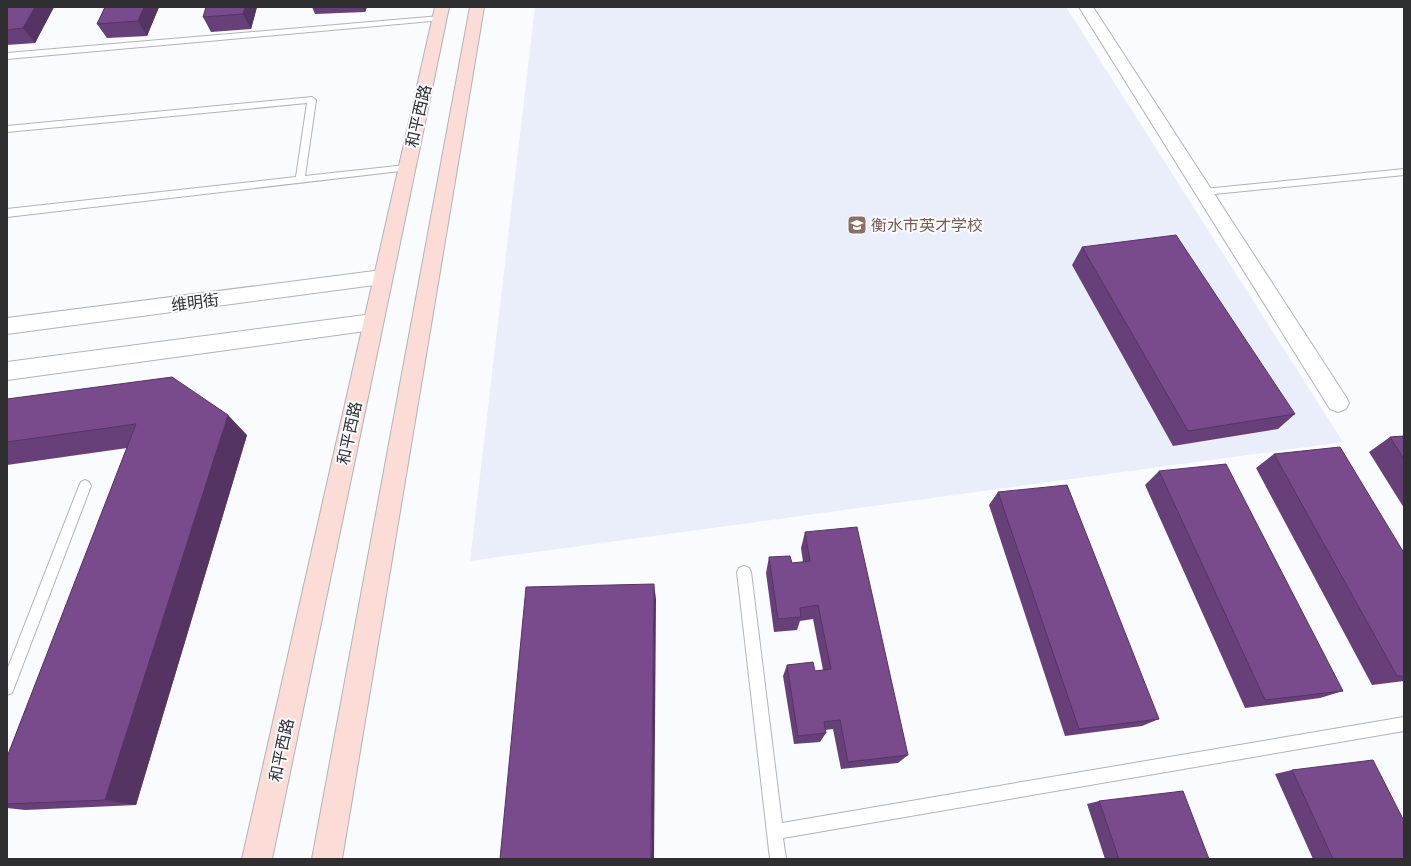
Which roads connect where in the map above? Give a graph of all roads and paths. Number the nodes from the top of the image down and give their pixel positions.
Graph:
1 (477, 7) edge
2 (1086, 7) edge
3 (441, 12) edge
4 (7, 56) edge
5 (7, 129) edge
6 (406, 168) junction
7 (1404, 172) edge
8 (300, 180) junction
9 (1204, 192) junction
10 (7, 213) edge
11 (382, 278) junction
12 (373, 322) junction
13 (7, 326) edge
14 (7, 371) edge
15 (1338, 403) dead end
16 (85, 486) dead end
17 (744, 572) dead end
18 (11, 668) edge
19 (7, 688) edge
20 (1404, 724) edge
21 (774, 832) junction
22 (257, 859) edge
23 (327, 859) edge
24 (778, 859) edge

1 - 23 main road
2 - 9 street
3 - 4 lane
3 - 6 main road, 和平西路
5 - 8 lane
6 - 8 lane
6 - 11 main road, 和平西路
7 - 9 lane
8 - 10 lane
9 - 15 street
11 - 12 main road, 和平西路
11 - 13 street, 维明街
12 - 14 street
12 - 22 main road, 和平西路
16 - 18 lane
17 - 21 lane
18 - 19 lane
20 - 21 lane
21 - 24 lane

